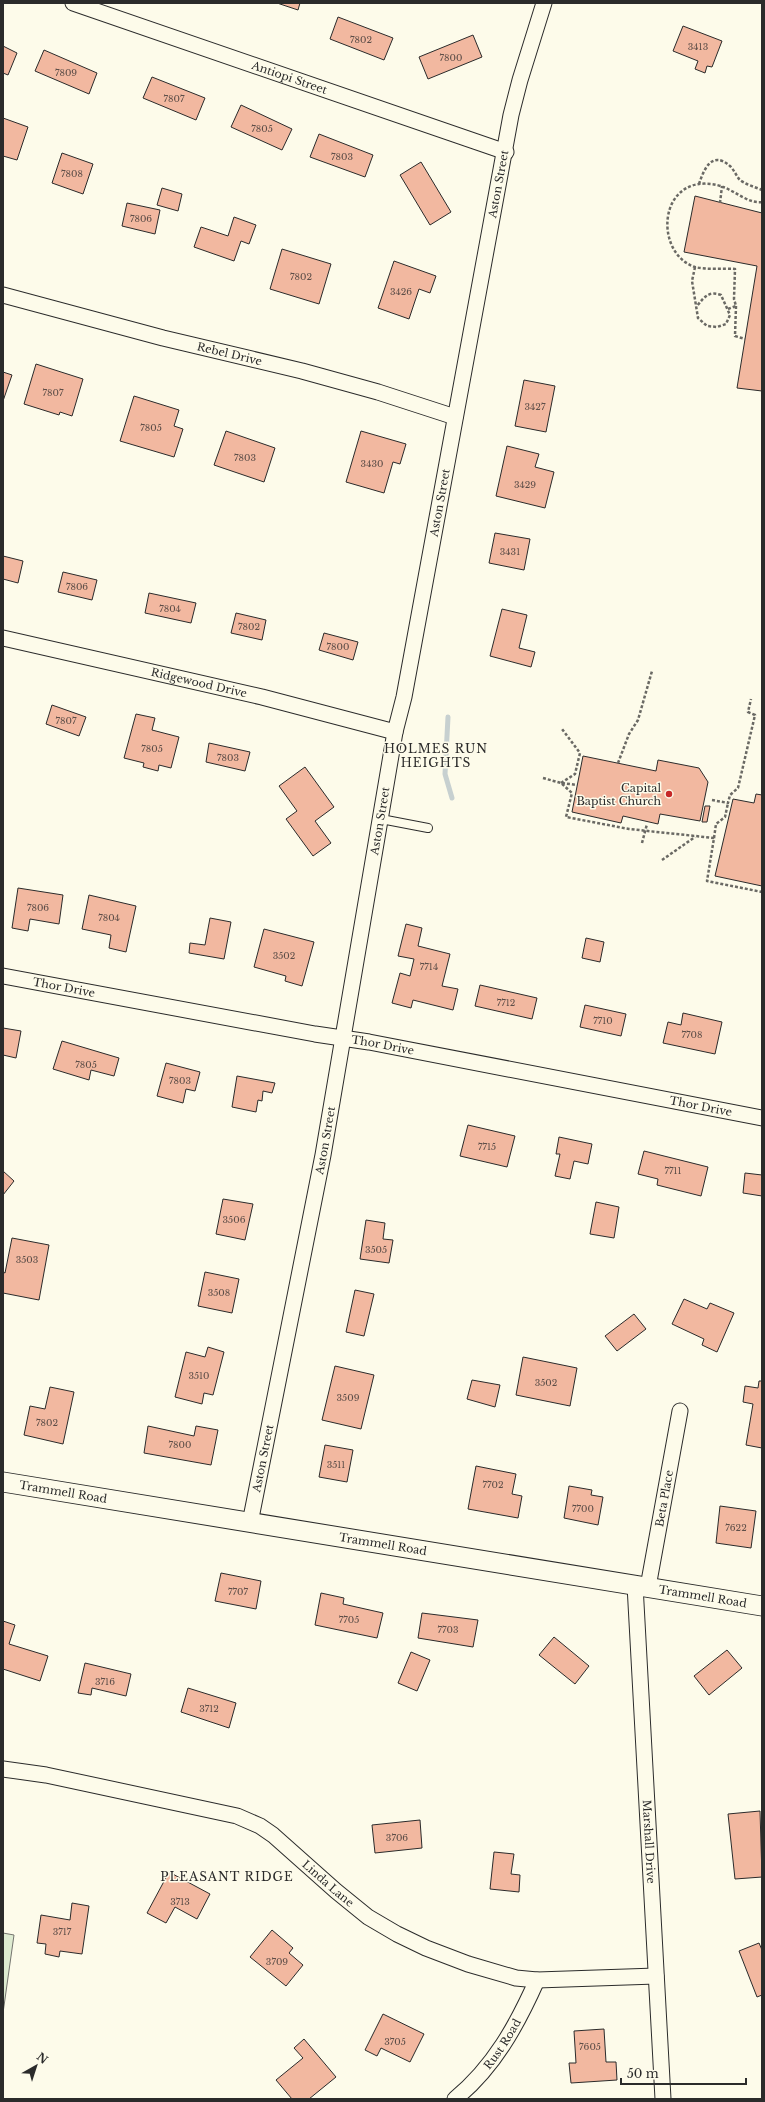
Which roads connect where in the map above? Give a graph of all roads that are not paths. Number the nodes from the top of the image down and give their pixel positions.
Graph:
1 (73, 3) edge
2 (544, 3) edge
3 (506, 152) junction
4 (3, 295) edge
5 (455, 417) junction
6 (3, 638) edge
7 (395, 732) junction
8 (381, 819) junction
9 (428, 828) dead end
10 (3, 976) edge
11 (343, 1038) junction
12 (762, 1118) edge
13 (680, 1411) dead end
14 (3, 1482) edge
15 (250, 1523) junction
16 (641, 1586) junction
17 (762, 1606) edge
18 (3, 1768) edge
19 (656, 1976) junction
20 (537, 1980) junction
21 (455, 2099) edge
22 (663, 2099) edge

1 - 3 street, Antiopi Street
2 - 3 street, Aston Street
3 - 5 street, Aston Street
4 - 5 street, Rebel Drive
5 - 7 street, Aston Street
6 - 7 street, Ridgewood Drive
7 - 8 street, Aston Street
8 - 9 lane
8 - 11 street, Aston Street
10 - 11 street, Thor Drive
11 - 12 street, Thor Drive
11 - 15 street, Aston Street
13 - 16 street, Beta Place
14 - 15 street, Trammell Road
15 - 16 street, Trammell Road
16 - 17 street, Trammell Road
16 - 19 street, Marshall Drive
18 - 20 street, Linda Lane
19 - 20 street, Linda Lane
19 - 22 street, Marshall Drive
20 - 21 street, Rust Road

